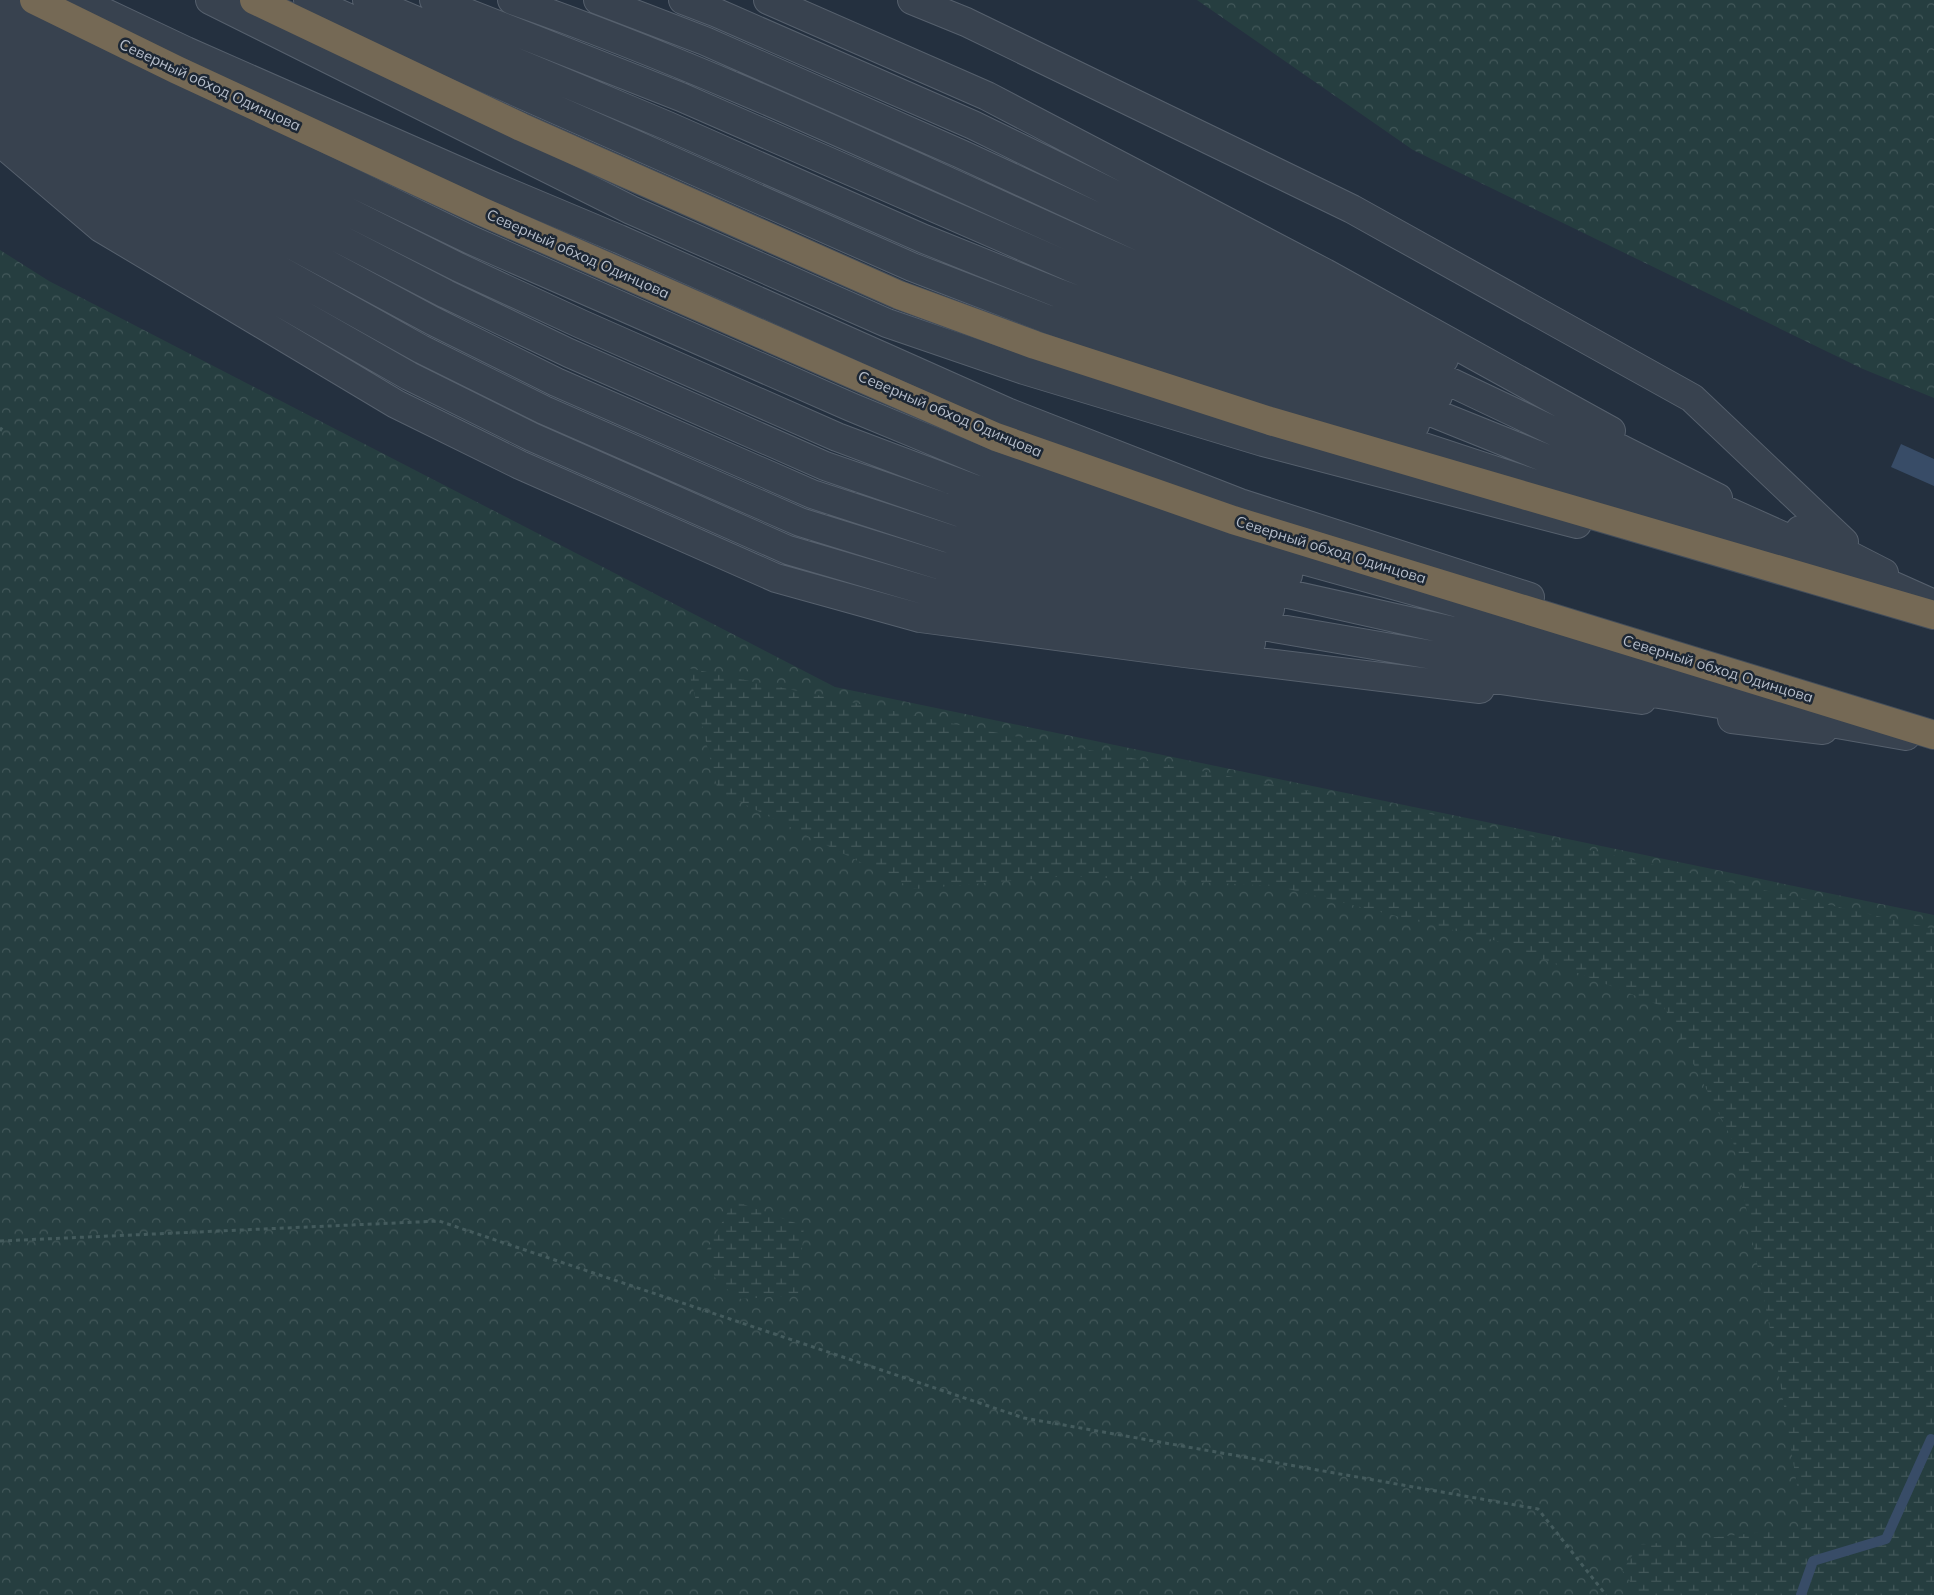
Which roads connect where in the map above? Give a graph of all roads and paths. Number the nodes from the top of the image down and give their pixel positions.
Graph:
1 (34, 0) edge
2 (78, 0) edge
3 (210, 0) edge
4 (254, 0) edge
5 (308, 0) edge
6 (367, 0) edge
7 (434, 0) edge
8 (512, 0) edge
9 (598, 0) edge
10 (683, 0) edge
11 (768, 0) edge
12 (912, 0) edge
13 (0, 3) edge
14 (0, 25) edge
15 (0, 46) edge
16 (0, 68) edge
17 (0, 92) edge
18 (0, 116) edge
19 (0, 142) edge
20 (3, 426) dead end
21 (0, 431) edge
22 (1867, 564) junction
23 (1934, 608) edge
24 (1934, 738) edge
25 (0, 1241) edge
26 (1606, 1595) edge

1 - 24 highway, Северный обход Одинцова
2 - 24 lane
3 - 23 lane
4 - 23 highway
5 - 23 lane
6 - 23 lane
7 - 23 lane
8 - 23 lane
9 - 23 lane
10 - 23 lane
11 - 22 lane
12 - 22 lane
13 - 24 lane
14 - 24 lane
15 - 24 lane
16 - 24 lane
17 - 24 lane
18 - 24 lane
19 - 24 lane
20 - 21 path
22 - 23 lane
25 - 26 path

